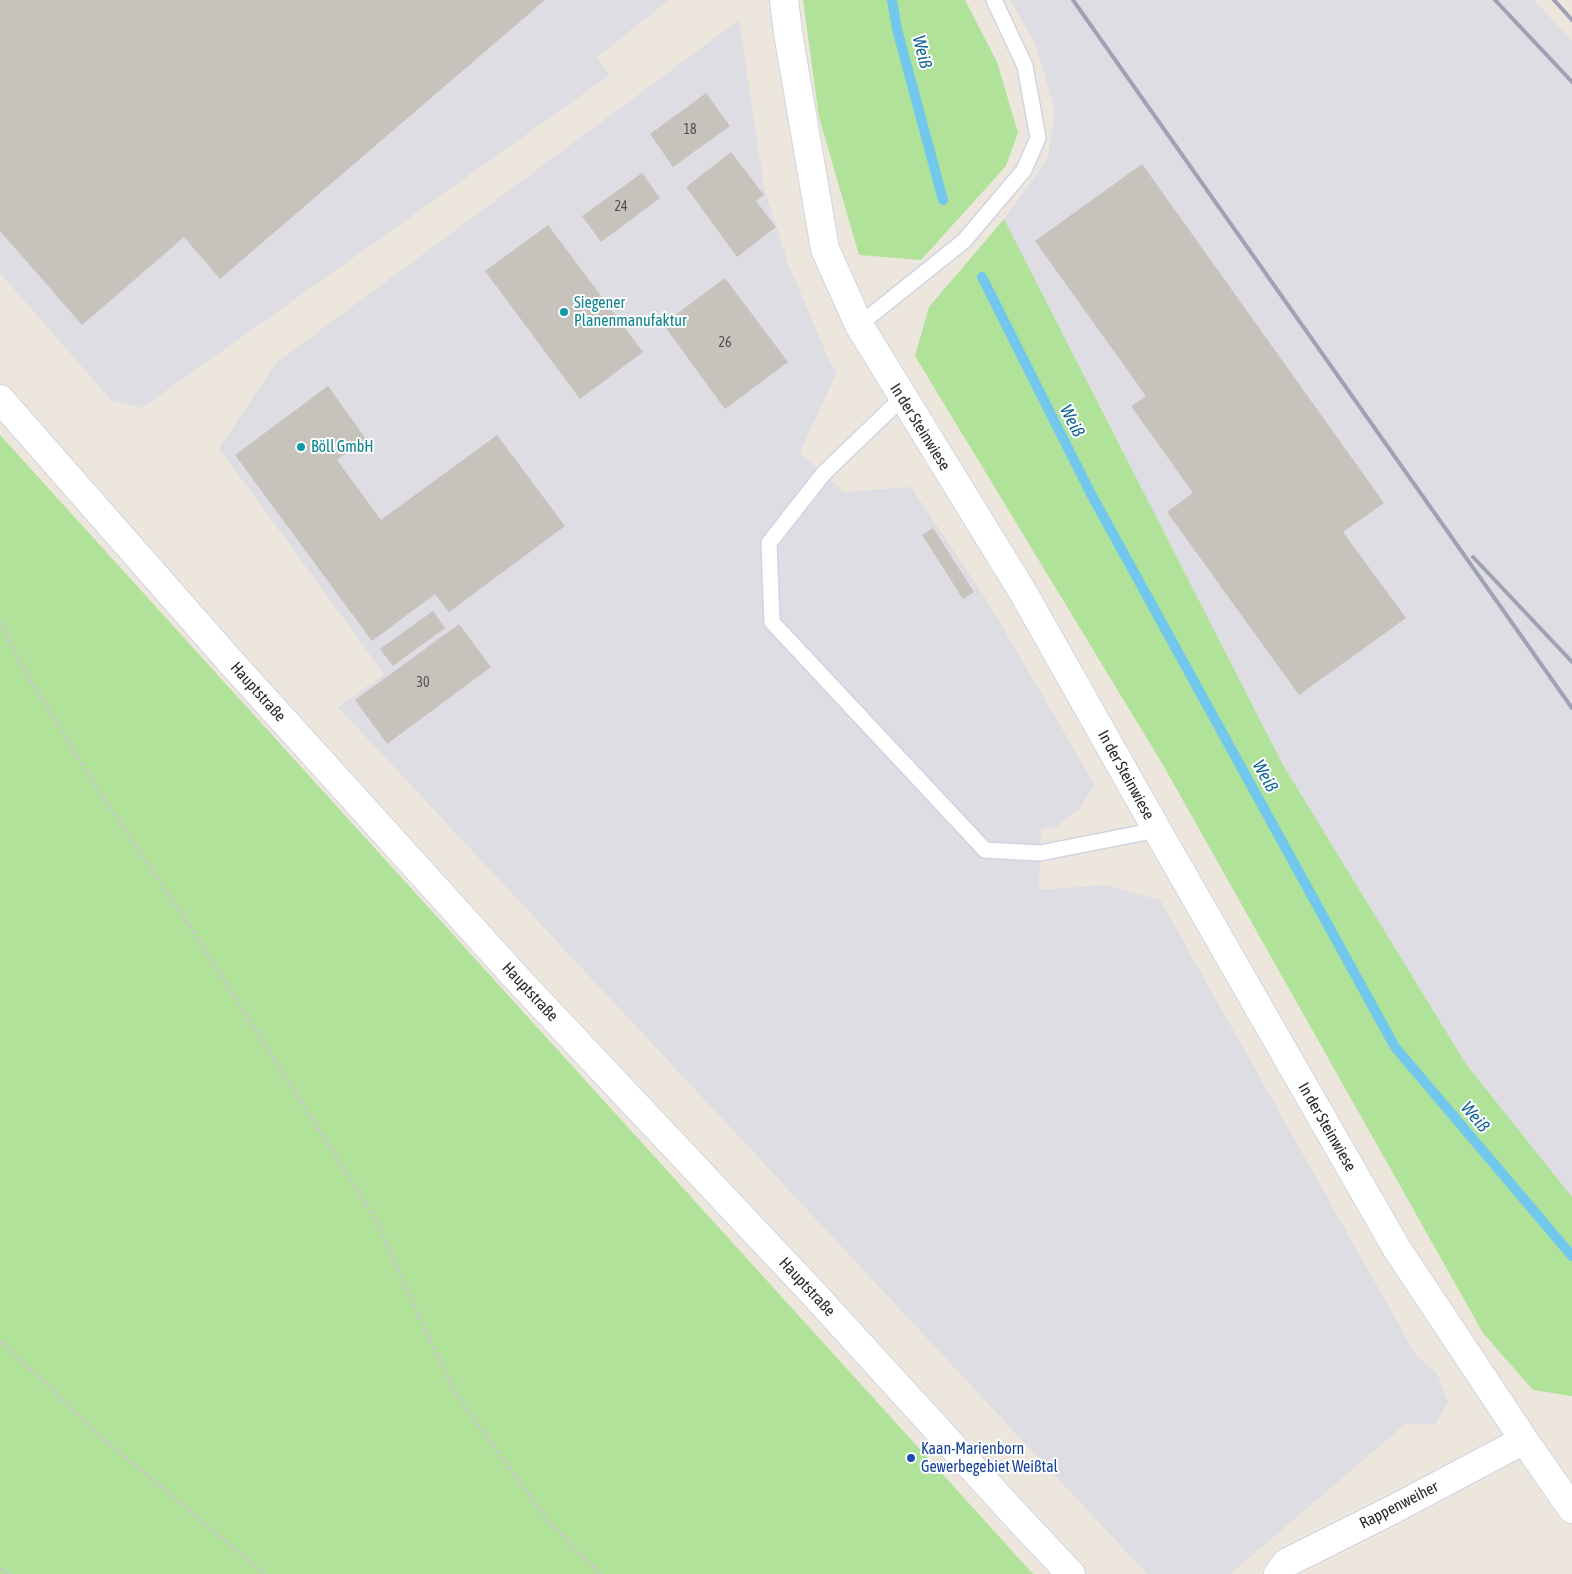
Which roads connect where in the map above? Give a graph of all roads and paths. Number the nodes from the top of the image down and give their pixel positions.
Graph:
1 (784, 0) edge
2 (994, 0) edge
3 (859, 325) junction
4 (902, 398) junction
5 (0, 399) edge
6 (0, 622) edge
7 (1157, 830) junction
8 (0, 1342) edge
9 (1524, 1440) junction
10 (1572, 1509) edge
11 (0, 1569) edge
12 (9, 1574) edge
13 (265, 1574) edge
14 (600, 1574) edge
15 (1071, 1574) edge
16 (1278, 1574) edge

1 - 3 street, In der Steinwiese
2 - 3 lane
3 - 4 street, In der Steinwiese
4 - 7 street, In der Steinwiese
4 - 7 lane
5 - 15 street, Hauptstraße
6 - 14 path
7 - 9 street, In der Steinwiese
8 - 13 path
9 - 10 street, In der Steinwiese
9 - 16 street, Rappenweiher
11 - 12 path

